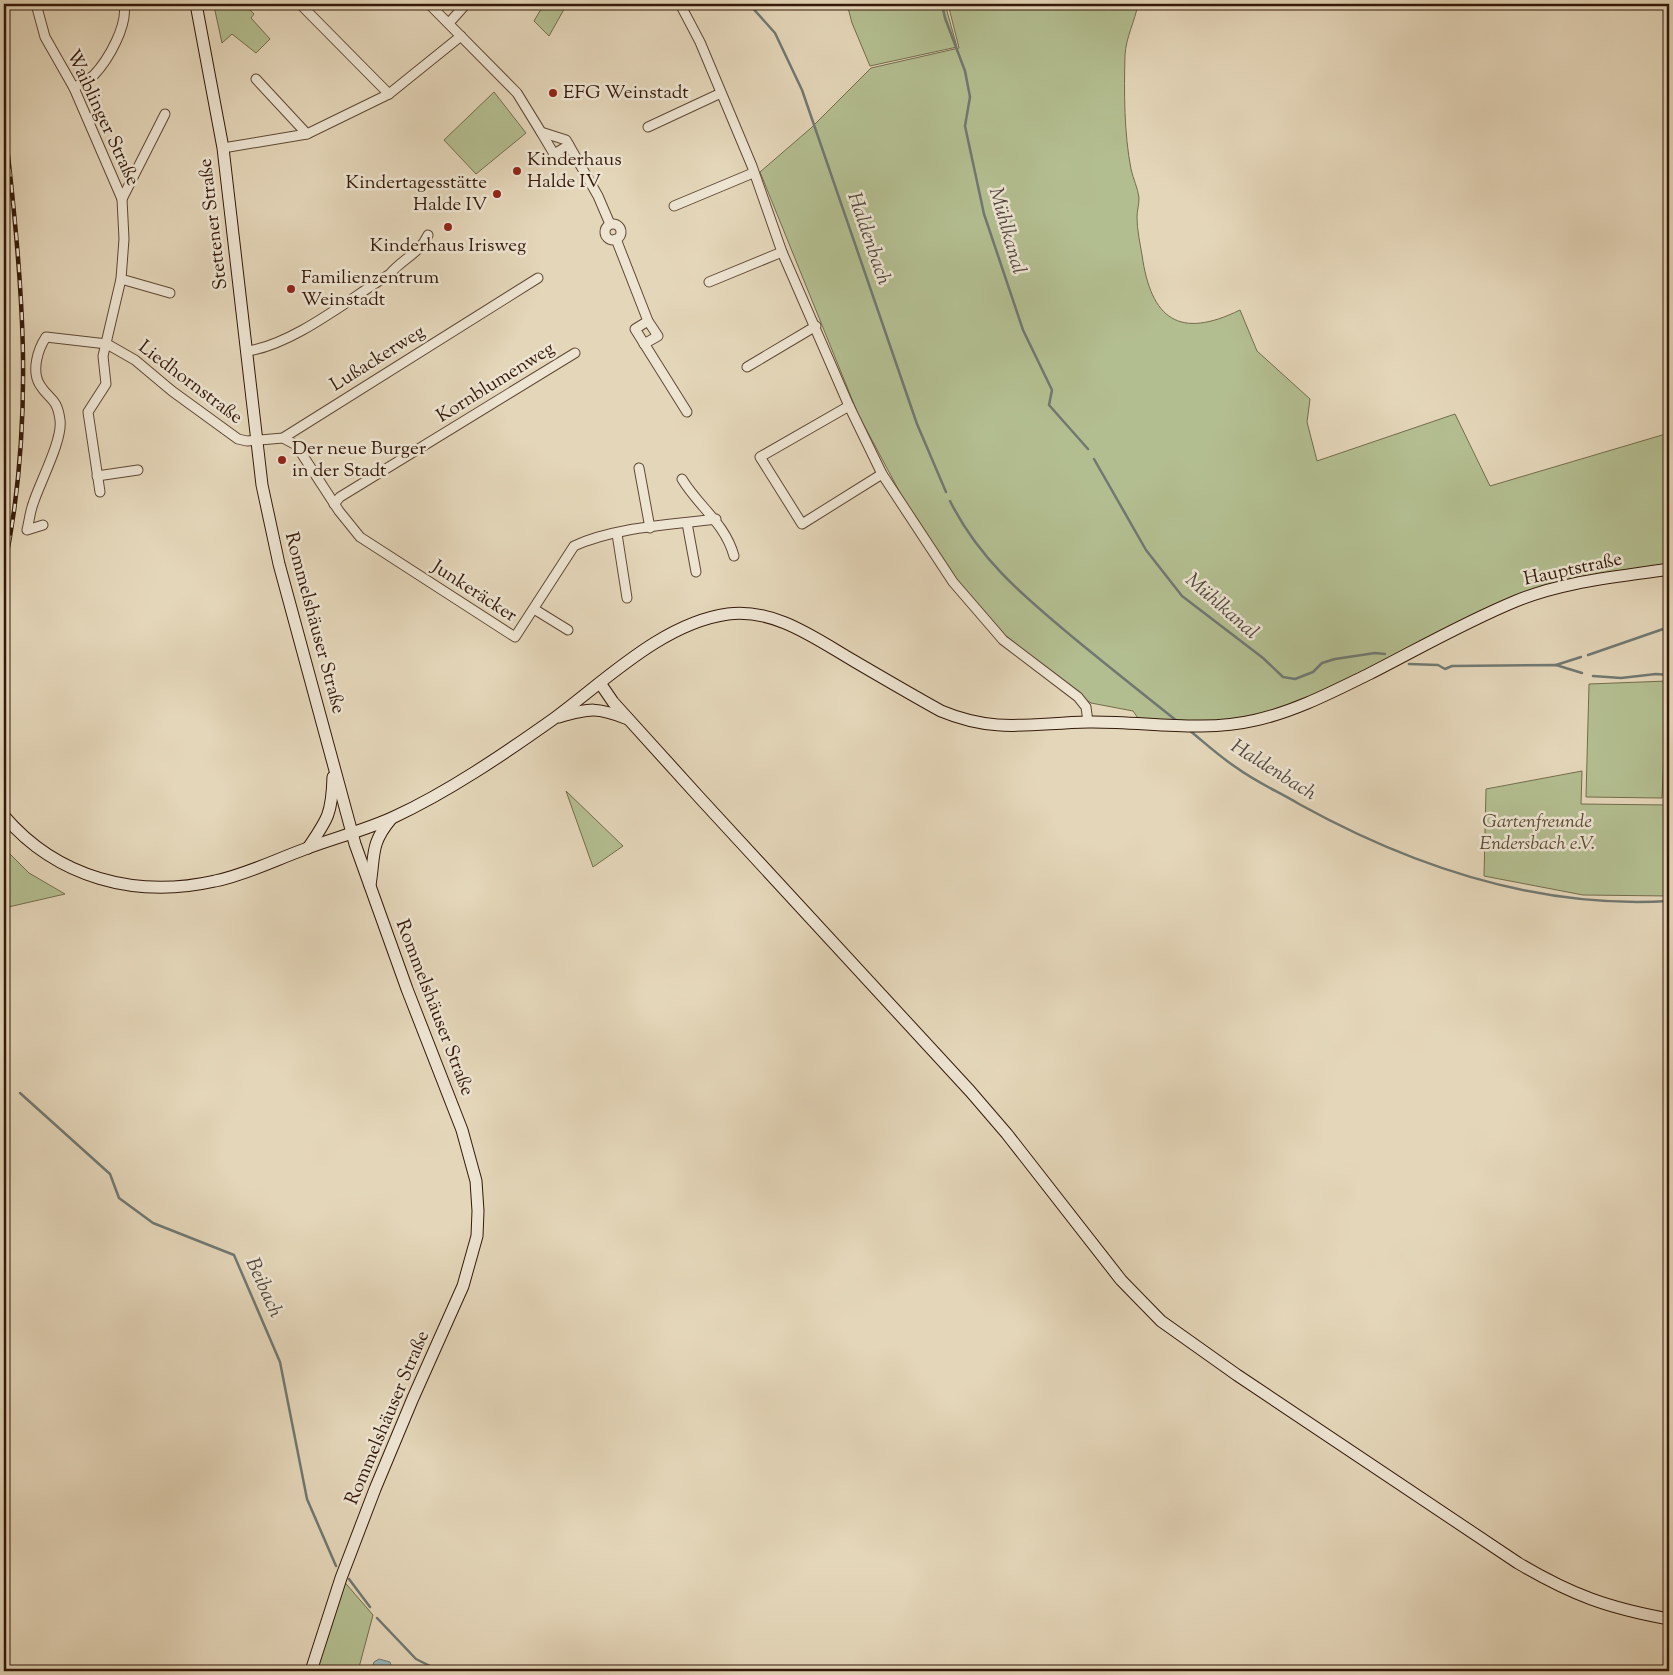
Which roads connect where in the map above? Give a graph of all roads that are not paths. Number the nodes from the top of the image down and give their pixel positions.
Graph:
1 (36, 4) edge
2 (124, 4) edge
3 (196, 4) edge
4 (300, 4) edge
5 (429, 4) edge
6 (466, 4) edge
7 (680, 4) edge
8 (449, 23) junction
9 (461, 36) junction
10 (256, 79) dead end
11 (74, 88) junction
12 (721, 93) junction
13 (389, 94) junction
14 (166, 114) dead end
15 (648, 127) dead end
16 (541, 132) junction
17 (307, 134) junction
18 (569, 145) junction
19 (223, 148) junction
20 (753, 172) junction
21 (122, 199) junction
22 (674, 206) dead end
23 (428, 235) dead end
24 (782, 252) junction
25 (121, 278) junction
26 (538, 278) dead end
27 (709, 282) dead end
28 (170, 293) dead end
29 (648, 321) junction
30 (816, 326) junction
31 (107, 344) junction
32 (644, 344) junction
33 (248, 351) junction
34 (575, 353) dead end
35 (747, 368) dead end
36 (849, 406) junction
37 (687, 412) dead end
38 (283, 438) junction
39 (257, 441) junction
40 (639, 468) dead end
41 (138, 470) dead end
42 (882, 474) junction
43 (97, 476) junction
44 (682, 479) dead end
45 (100, 492) dead end
46 (334, 504) junction
47 (716, 519) junction
48 (686, 523) junction
49 (43, 526) dead end
50 (650, 528) junction
51 (617, 534) junction
52 (734, 556) dead end
53 (1669, 569) edge
54 (696, 572) dead end
55 (627, 598) dead end
56 (534, 609) junction
57 (568, 630) dead end
58 (600, 683) junction
59 (552, 720) junction
60 (632, 721) junction
61 (1088, 722) junction
62 (334, 766) junction
63 (4, 816) edge
64 (392, 818) junction
65 (352, 832) junction
66 (308, 848) junction
67 (370, 886) junction
68 (1669, 1619) edge
69 (311, 1671) edge

1 - 11 street, Waiblinger Straße
2 - 11 street
3 - 19 main road, Stettener Straße
4 - 13 street
5 - 8 street
6 - 8 street
7 - 12 street
8 - 9 street
9 - 13 street
9 - 16 street
10 - 17 street
11 - 21 street, Waiblinger Straße
12 - 15 street
12 - 20 street
13 - 17 street
14 - 21 street
16 - 18 street
16 - 18 street
17 - 19 street
18 - 29 street
19 - 33 main road, Stettener Straße
20 - 22 street
20 - 24 street
21 - 25 street, Waiblinger Straße
23 - 33 street
24 - 27 street
24 - 30 street
25 - 28 street
25 - 31 street, Waiblinger Straße
26 - 38 street, Lußackerweg
29 - 32 street
29 - 32 street
30 - 35 street
30 - 36 street
31 - 39 street, Liedhornstraße
31 - 43 street
31 - 49 street, Liedhornstraße
32 - 37 street
33 - 39 main road, Stettener Straße
34 - 46 street, Kornblumenweg
36 - 42 street
36 - 42 street
38 - 39 street, Lußackerweg
38 - 46 street, Junkeräcker
39 - 62 main road, Rommelshäuser Straße
40 - 50 street
41 - 43 street
42 - 61 street
43 - 45 street
44 - 47 street
46 - 56 street, Junkeräcker
47 - 48 street, Junkeräcker
47 - 52 street
48 - 50 street, Junkeräcker
48 - 54 street
50 - 51 street, Junkeräcker
51 - 55 street
51 - 56 street, Junkeräcker
53 - 61 main road, Hauptstraße
56 - 57 street
58 - 59 main road, Hauptstraße
58 - 60 main road
58 - 61 main road, Hauptstraße
59 - 60 main road
59 - 64 main road
60 - 68 main road
62 - 65 main road, Rommelshäuser Straße
62 - 66 main road
63 - 66 main road
64 - 65 main road
64 - 67 main road
65 - 66 main road
65 - 67 main road, Rommelshäuser Straße
67 - 69 main road, Rommelshäuser Straße

